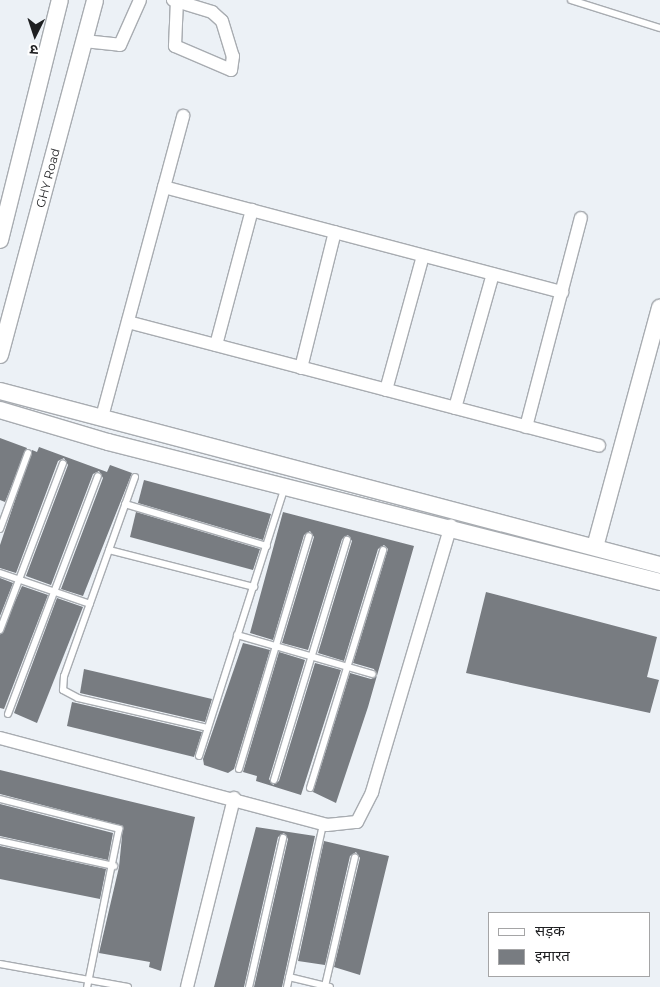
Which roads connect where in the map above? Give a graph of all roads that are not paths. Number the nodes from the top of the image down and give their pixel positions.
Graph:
1 (60, 0) edge
2 (95, 0) edge
3 (140, 0) edge
4 (571, 0) edge
5 (175, 1) edge
6 (593, 3) edge
7 (660, 28) edge
8 (84, 42) junction
9 (183, 116) dead end
10 (164, 187) junction
11 (252, 210) junction
12 (581, 218) dead end
13 (335, 232) junction
14 (0, 240) edge
15 (423, 256) junction
16 (493, 274) junction
17 (562, 292) junction
18 (660, 308) edge
19 (128, 322) junction
20 (216, 345) junction
21 (0, 355) edge
22 (301, 368) junction
23 (386, 390) junction
24 (0, 391) edge
25 (455, 408) junction
26 (0, 410) edge
27 (102, 417) junction
28 (526, 427) junction
29 (599, 446) dead end
30 (28, 453) dead end
31 (63, 463) dead end
32 (98, 476) dead end
33 (135, 477) dead end
34 (286, 486) junction
35 (125, 504) junction
36 (451, 525) junction
37 (0, 529) edge
38 (309, 536) dead end
39 (347, 540) dead end
40 (267, 546) junction
41 (595, 547) junction
42 (109, 550) junction
43 (383, 550) dead end
44 (660, 565) edge
45 (0, 573) edge
46 (20, 579) junction
47 (660, 582) edge
48 (254, 587) junction
49 (54, 591) junction
50 (90, 604) junction
51 (0, 630) edge
52 (237, 636) junction
53 (276, 647) junction
54 (311, 657) junction
55 (348, 668) junction
56 (372, 674) dead end
57 (8, 714) dead end
58 (208, 728) junction
59 (0, 738) edge
60 (199, 756) dead end
61 (239, 769) dead end
62 (274, 780) dead end
63 (310, 788) dead end
64 (234, 798) junction
65 (0, 799) edge
66 (322, 824) junction
67 (283, 838) dead end
68 (0, 841) edge
69 (355, 857) dead end
70 (114, 866) junction
71 (0, 964) edge
72 (289, 978) junction
73 (88, 983) edge
74 (328, 986) edge
75 (128, 987) edge
76 (187, 987) edge
77 (249, 987) edge
78 (287, 987) edge

1 - 14 street
2 - 8 street, GHY Road
3 - 8 street
4 - 6 lane
5 - 5 street
6 - 7 lane
8 - 21 street, GHY Road
9 - 10 street
10 - 11 street
10 - 19 street
11 - 13 street
11 - 20 street
12 - 17 street
13 - 15 street
13 - 22 street
15 - 16 street
15 - 23 street
16 - 17 street
16 - 25 street
17 - 28 street
18 - 41 street
19 - 20 street
19 - 27 street
20 - 22 street
22 - 23 street
23 - 25 street
24 - 27 street
25 - 28 street
26 - 34 street
27 - 41 street
28 - 29 street
30 - 37 lane
31 - 46 lane
32 - 49 lane
33 - 35 lane
34 - 36 street
34 - 40 lane
35 - 40 lane
35 - 42 lane
36 - 47 street
36 - 66 street
38 - 53 lane
39 - 54 lane
40 - 48 lane
41 - 44 street
42 - 48 lane
42 - 50 lane
43 - 55 lane
45 - 46 lane
46 - 49 lane
46 - 51 lane
48 - 52 lane
49 - 50 lane
49 - 57 lane
50 - 58 lane
52 - 53 lane
52 - 58 lane
53 - 54 lane
53 - 61 lane
54 - 55 lane
54 - 62 lane
55 - 56 lane
55 - 63 lane
58 - 60 lane
59 - 64 street
64 - 66 street
64 - 76 street
65 - 70 lane
66 - 72 lane
67 - 77 lane
68 - 70 lane
69 - 74 lane
70 - 73 lane
71 - 73 lane
72 - 74 lane
72 - 78 lane
73 - 75 lane

